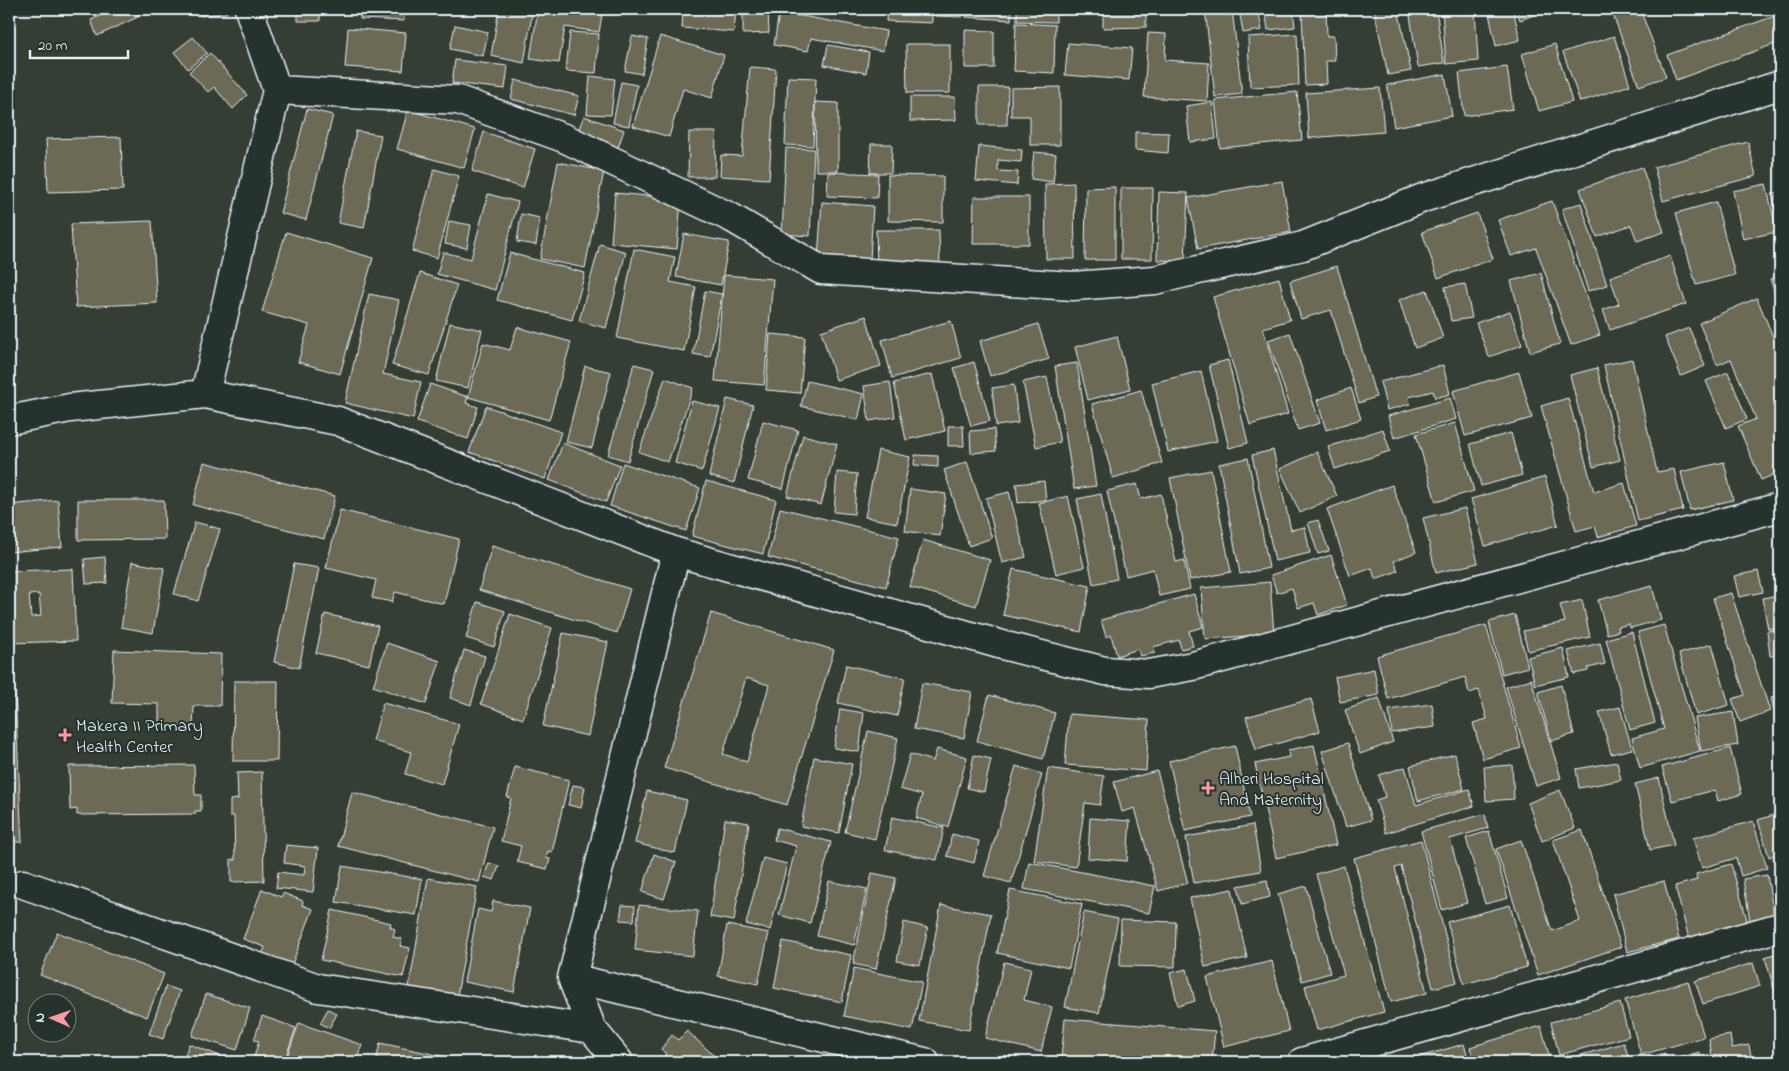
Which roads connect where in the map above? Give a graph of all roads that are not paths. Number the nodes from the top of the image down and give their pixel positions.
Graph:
1 (249, 9) edge
2 (1780, 85) edge
3 (277, 90) junction
4 (205, 394) junction
5 (9, 420) edge
6 (1780, 508) edge
7 (676, 552) junction
8 (22, 884) dead end
9 (1780, 927) edge
10 (572, 978) junction
11 (592, 1030) junction
12 (619, 1062) edge
13 (925, 1062) edge
14 (1302, 1062) edge

1 - 3 street
2 - 3 street
3 - 4 street
4 - 5 street
4 - 7 street
6 - 7 street
7 - 10 street
8 - 11 street
9 - 14 street
10 - 11 street
10 - 13 street
11 - 12 street

